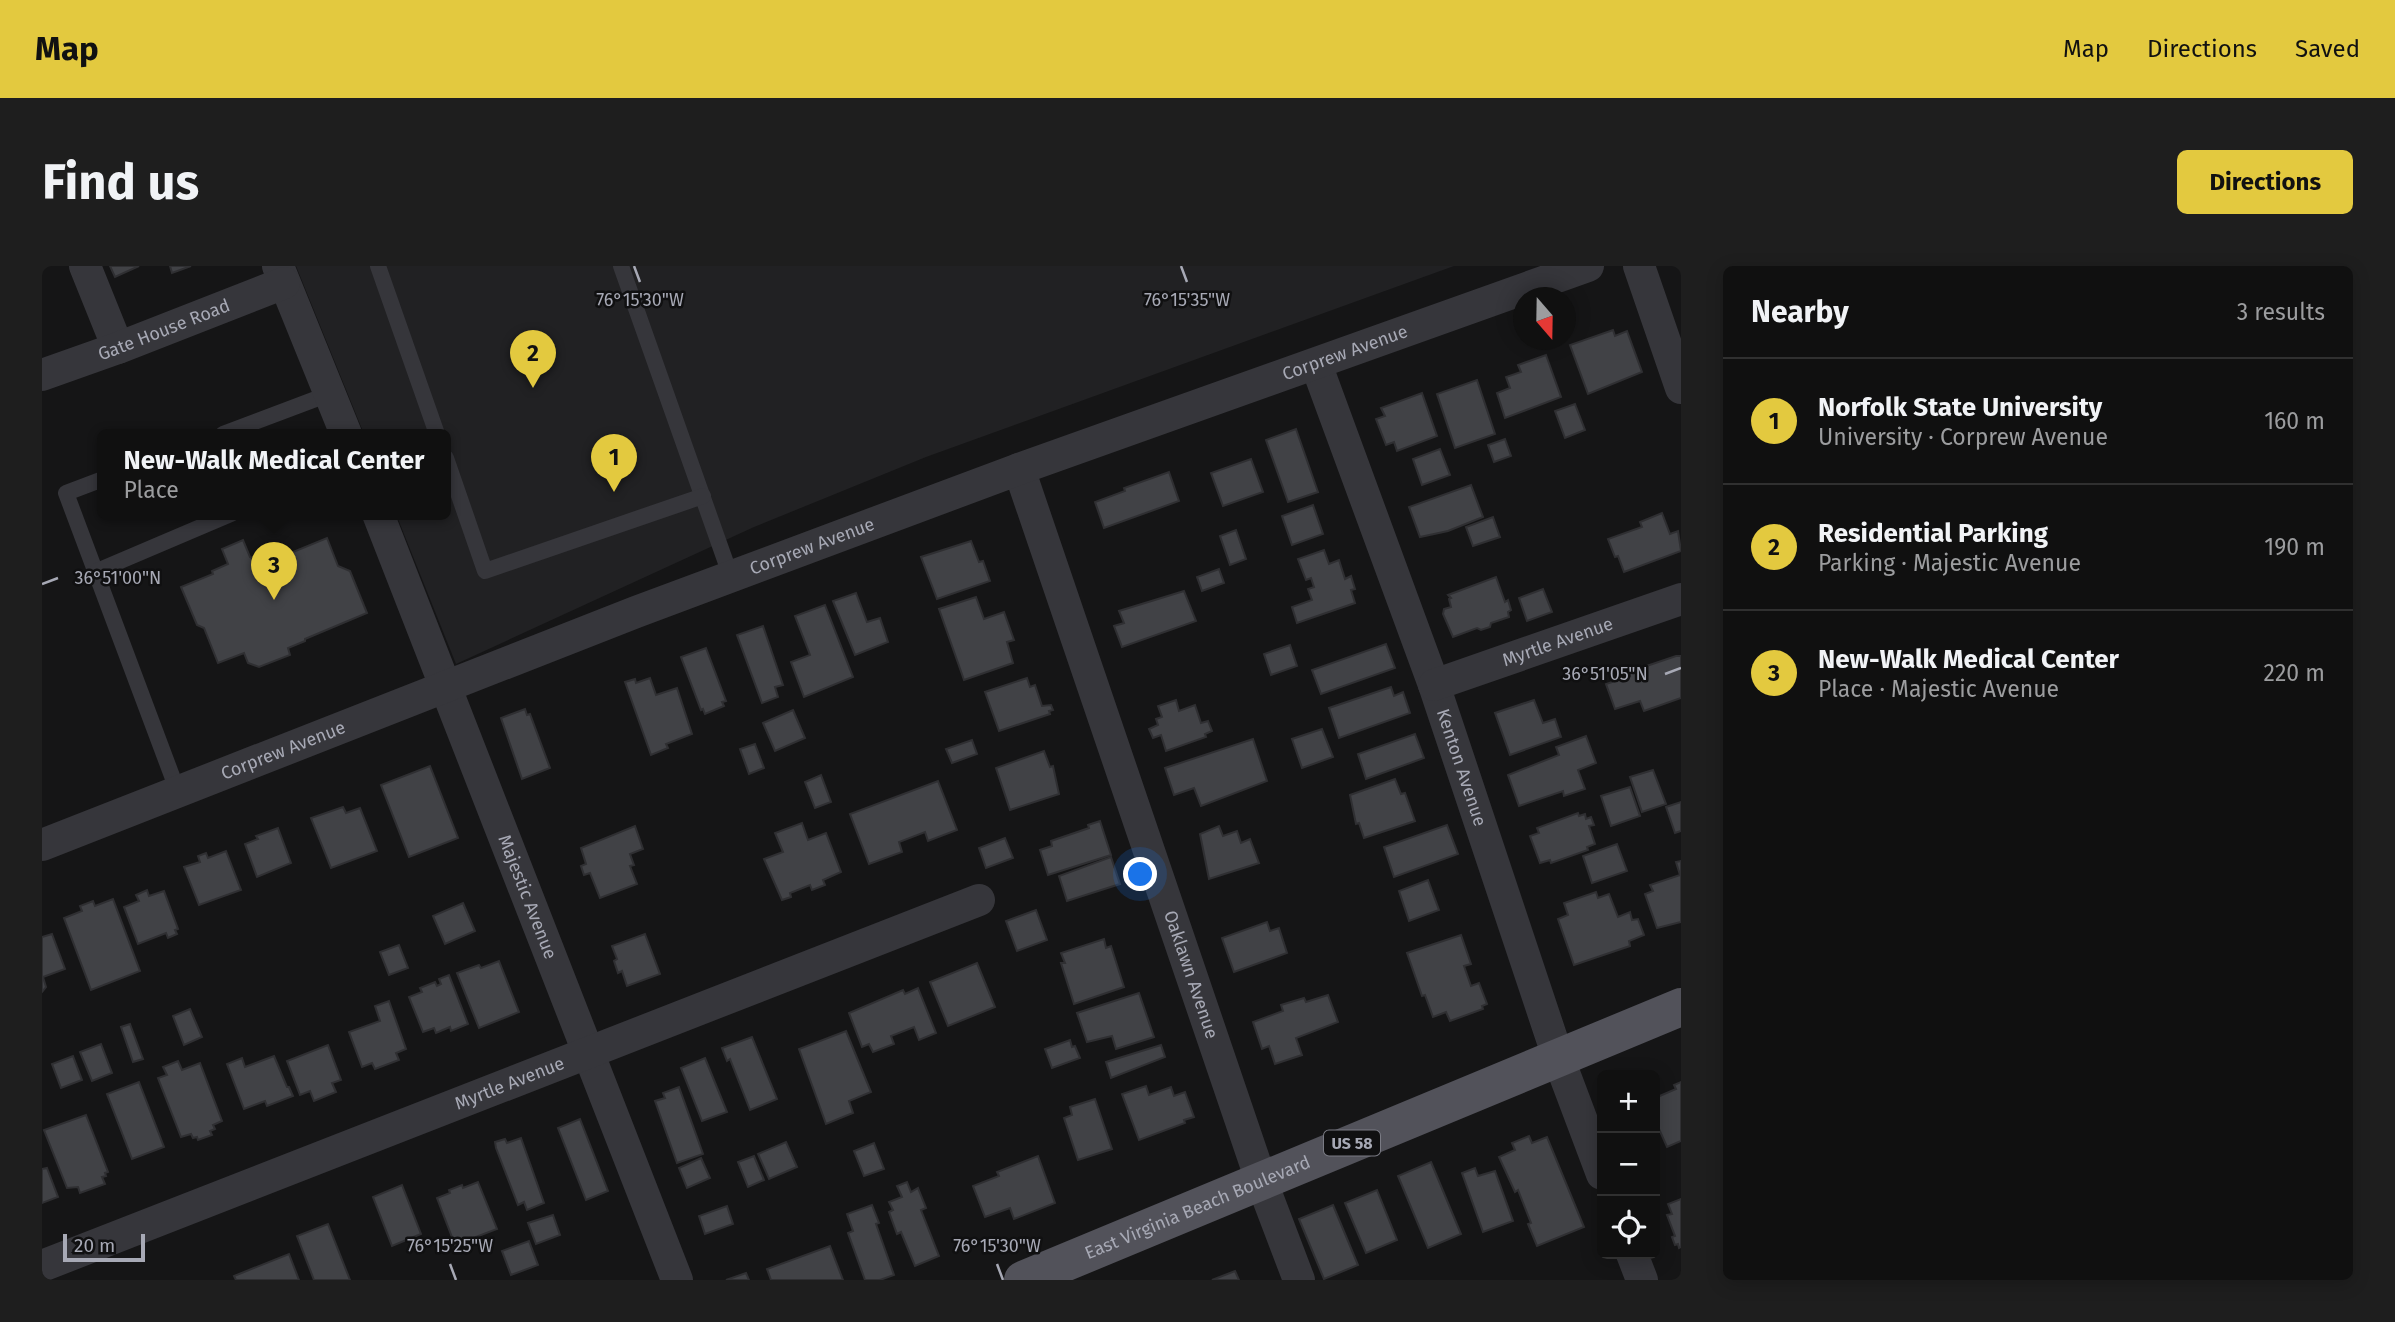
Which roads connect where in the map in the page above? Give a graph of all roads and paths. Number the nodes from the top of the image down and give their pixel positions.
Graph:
1 (85, 266) edge
2 (378, 266) edge
3 (621, 266) edge
4 (1588, 266) edge
5 (1639, 266) edge
6 (281, 274) edge
7 (118, 348) junction
8 (1316, 364) junction
9 (42, 375) edge
10 (1681, 388) edge
11 (329, 394) junction
12 (236, 429) edge
13 (344, 429) edge
14 (435, 429) edge
15 (1019, 469) junction
16 (451, 472) edge
17 (97, 481) edge
18 (703, 496) junction
19 (217, 520) edge
20 (380, 520) edge
21 (97, 571) junction
22 (732, 577) junction
23 (1681, 599) edge
24 (1434, 685) junction
25 (445, 687) junction
26 (178, 792) junction
27 (42, 845) edge
28 (978, 900) dead end
29 (1681, 1007) edge
30 (587, 1054) junction
31 (1558, 1057) junction
32 (1597, 1161) edge
33 (1261, 1180) junction
34 (1634, 1259) edge
35 (42, 1266) edge
36 (677, 1280) edge
37 (1023, 1280) edge
38 (1299, 1280) edge
39 (1642, 1280) edge

1 - 7 street
2 - 14 lane
3 - 18 lane
4 - 8 street, Corprew Avenue
5 - 10 street
6 - 7 street, Gate House Road
6 - 11 street
7 - 9 street, Gate House Road
8 - 15 street, Corprew Avenue
8 - 24 street, Kenton Avenue
11 - 12 lane
11 - 13 street
15 - 22 street, Corprew Avenue
15 - 33 street, Oaklawn Avenue
16 - 18 lane
17 - 21 lane
18 - 22 lane
19 - 21 lane
20 - 25 street, Majestic Avenue
21 - 26 lane
22 - 25 street, Corprew Avenue
23 - 24 street, Myrtle Avenue
24 - 31 street, Kenton Avenue
25 - 26 street, Corprew Avenue
25 - 30 street, Majestic Avenue
26 - 27 street, Corprew Avenue
28 - 30 street, Myrtle Avenue
29 - 31 main road, East Virginia Beach Boulevard / US 58
30 - 35 street, Myrtle Avenue
30 - 36 street, Majestic Avenue
31 - 32 street, Kenton Avenue
31 - 33 main road, East Virginia Beach Boulevard / US 58
33 - 37 main road, East Virginia Beach Boulevard / US 58
33 - 38 street, Oaklawn Avenue
34 - 39 street

